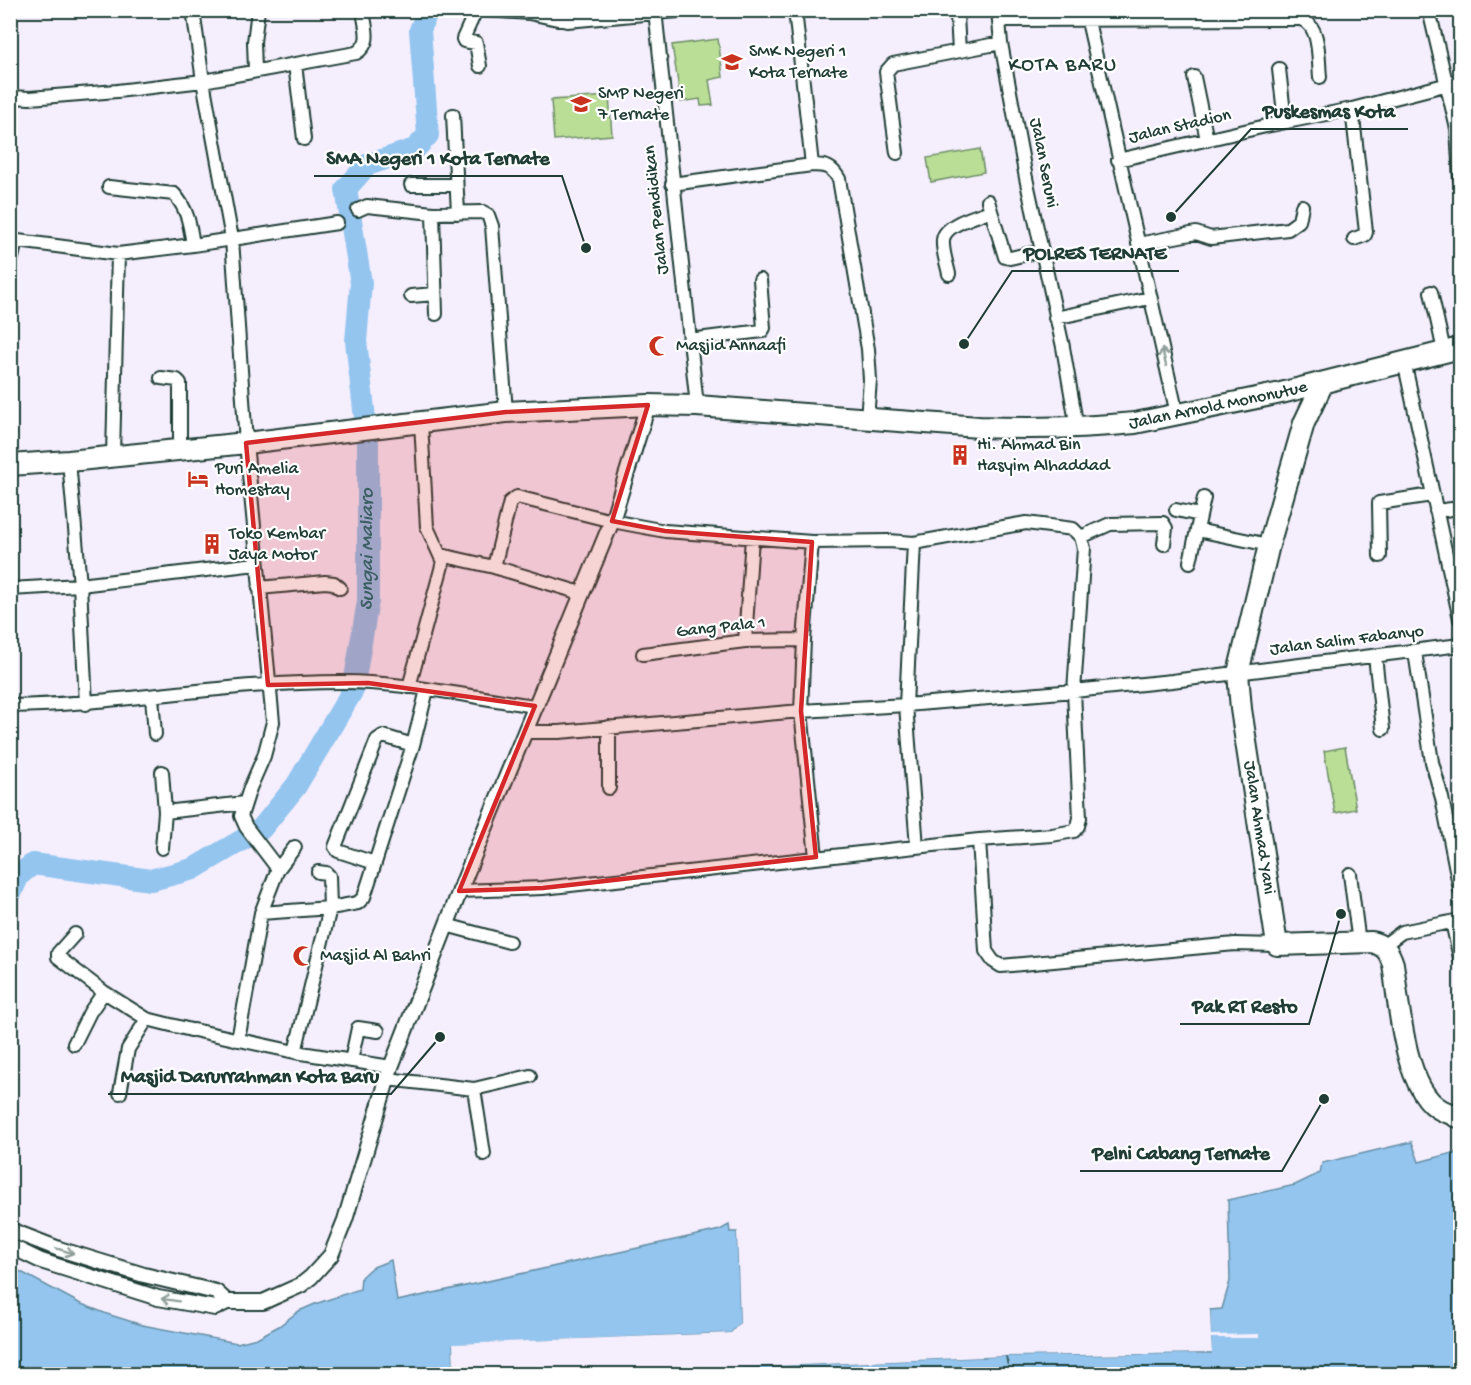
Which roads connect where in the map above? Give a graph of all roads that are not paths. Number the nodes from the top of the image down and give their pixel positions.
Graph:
1 (193, 10) edge
2 (258, 10) edge
3 (363, 10) edge
4 (471, 10) edge
5 (476, 10) edge
6 (486, 10) edge
7 (688, 10) edge
8 (795, 10) edge
9 (1429, 10) edge
10 (446, 13) dead end
11 (655, 13) edge
12 (1301, 14) edge
13 (998, 15) edge
14 (957, 16) dead end
15 (1088, 21) junction
16 (1001, 43) junction
17 (959, 51) junction
18 (295, 64) junction
19 (480, 66) dead end
20 (1279, 69) dead end
21 (255, 70) junction
22 (1194, 77) dead end
23 (1320, 77) dead end
24 (203, 81) junction
25 (1461, 81) edge
26 (1447, 85) junction
27 (10, 97) edge
28 (1352, 109) junction
29 (453, 115) dead end
30 (1285, 122) junction
31 (304, 139) dead end
32 (1207, 140) junction
33 (897, 153) dead end
34 (1118, 160) junction
35 (812, 165) junction
36 (1460, 173) edge
37 (672, 184) junction
38 (456, 185) junction
39 (411, 186) dead end
40 (109, 187) dead end
41 (1302, 206) dead end
42 (358, 210) dead end
43 (433, 213) junction
44 (458, 213) junction
45 (337, 223) dead end
46 (1354, 239) dead end
47 (14, 240) edge
48 (232, 240) junction
49 (1138, 244) junction
50 (193, 245) junction
51 (1041, 250) junction
52 (118, 254) junction
53 (10, 266) edge
54 (949, 274) dead end
55 (760, 280) dead end
56 (1431, 292) dead end
57 (435, 294) junction
58 (411, 296) dead end
59 (1150, 298) junction
60 (436, 314) dead end
61 (1055, 318) junction
62 (689, 340) junction
63 (1452, 349) edge
64 (1404, 361) junction
65 (161, 378) dead end
66 (1323, 383) junction
67 (1281, 393) junction
68 (648, 405) junction
69 (697, 406) junction
70 (506, 412) junction
71 (1177, 414) junction
72 (867, 419) junction
73 (421, 423) junction
74 (1304, 423) junction
75 (1077, 428) junction
76 (246, 443) junction
77 (180, 449) junction
78 (113, 455) junction
79 (69, 461) junction
80 (10, 465) edge
81 (1432, 495) junction
82 (1204, 498) dead end
83 (1461, 508) edge
84 (1176, 510) dead end
85 (1436, 511) junction
86 (1200, 515) junction
87 (612, 520) junction
88 (1197, 530) junction
89 (752, 537) junction
90 (1081, 537) junction
91 (812, 542) junction
92 (914, 543) junction
93 (1164, 544) dead end
94 (1269, 545) junction
95 (441, 555) junction
96 (1380, 556) dead end
97 (1190, 562) dead end
98 (256, 564) junction
99 (494, 567) junction
100 (80, 585) junction
101 (258, 588) junction
102 (340, 588) dead end
103 (10, 589) edge
104 (581, 593) junction
105 (1461, 619) edge
106 (804, 640) junction
107 (745, 641) junction
108 (1461, 645) edge
109 (1415, 652) junction
110 (643, 654) dead end
111 (1375, 656) junction
112 (1238, 672) junction
113 (268, 685) junction
114 (409, 687) junction
115 (427, 690) junction
116 (1074, 691) junction
117 (152, 697) junction
118 (86, 704) junction
119 (906, 705) junction
120 (10, 706) edge
121 (535, 706) junction
122 (801, 711) junction
123 (609, 728) junction
124 (1383, 729) dead end
125 (525, 732) junction
126 (155, 734) dead end
127 (413, 745) junction
128 (162, 772) dead end
129 (609, 788) dead end
130 (245, 803) junction
131 (165, 812) junction
132 (979, 840) junction
133 (295, 847) dead end
134 (917, 847) junction
135 (162, 848) dead end
136 (816, 857) junction
137 (375, 863) junction
138 (278, 869) junction
139 (318, 872) dead end
140 (1350, 874) dead end
141 (1461, 890) edge
142 (459, 891) junction
143 (330, 908) junction
144 (261, 913) junction
145 (1456, 921) edge
146 (446, 925) junction
147 (75, 934) dead end
148 (509, 942) dead end
149 (1359, 943) junction
150 (1277, 945) junction
151 (1383, 945) junction
152 (1461, 958) edge
153 (105, 992) junction
154 (147, 1019) junction
155 (378, 1031) dead end
156 (238, 1040) junction
157 (74, 1044) dead end
158 (295, 1052) junction
159 (351, 1061) junction
160 (389, 1073) junction
161 (530, 1077) dead end
162 (474, 1089) junction
163 (120, 1093) dead end
164 (1457, 1114) edge
165 (484, 1154) dead end
166 (10, 1230) edge
167 (44, 1244) junction
168 (10, 1246) edge
169 (41, 1261) junction
170 (227, 1302) junction

1 - 24 street
2 - 21 street
3 - 18 street
4 - 10 street
5 - 19 street
6 - 11 street
7 - 11 street
8 - 35 street
9 - 26 street
11 - 37 street, Jalan Pendidikan
12 - 15 street
12 - 23 street
13 - 15 street
13 - 16 street, Jalan Seruni
14 - 17 street
15 - 34 street
16 - 17 street
16 - 51 street, Jalan Seruni
17 - 33 street
18 - 21 street
18 - 31 street
20 - 30 street
21 - 24 street
22 - 32 street
24 - 27 street
24 - 48 street
25 - 26 street, Jalan Stadion
26 - 28 street, Jalan Stadion
26 - 36 street
28 - 30 street, Jalan Stadion
28 - 46 street
29 - 38 street
30 - 32 street, Jalan Stadion
32 - 34 street, Jalan Stadion
34 - 49 street
35 - 37 street
35 - 72 street
37 - 62 street, Jalan Pendidikan
38 - 39 street
38 - 44 street
40 - 50 street
41 - 49 street
42 - 43 street
43 - 44 street
43 - 57 street
44 - 70 street
45 - 48 street
47 - 52 street
47 - 53 street
48 - 50 street
48 - 76 street
49 - 59 street
50 - 52 street
51 - 54 street
51 - 61 street, Jalan Seruni
52 - 78 street
55 - 62 street
56 - 63 street
57 - 58 street
57 - 60 street
59 - 61 street
71 -> 59 street
61 - 75 street, Jalan Seruni
62 - 69 street, Jalan Pendidikan
63 - 64 highway, Jalan Arnold Mononutue
64 - 66 highway, Jalan Arnold Mononutue
64 - 81 street
65 - 77 street
66 - 67 highway, Jalan Arnold Mononutue
66 - 74 highway, Jalan Ahmad Yani
67 - 71 highway, Jalan Arnold Mononutue
67 - 74 highway
68 - 69 highway, Jalan Arnold Mononutue
68 - 70 highway, Jalan Arnold Mononutue
68 - 87 street
69 - 72 highway, Jalan Arnold Mononutue
70 - 73 highway, Jalan Arnold Mononutue
71 - 75 highway, Jalan Arnold Mononutue
72 - 75 highway, Jalan Arnold Mononutue
73 - 76 highway, Jalan Arnold Mononutue
73 - 95 street
74 - 94 highway, Jalan Ahmad Yani
76 - 77 highway, Jalan Arnold Mononutue
76 - 98 street
77 - 78 highway, Jalan Arnold Mononutue
78 - 79 highway, Jalan Arnold Mononutue
79 - 80 highway, Jalan Arnold Mononutue
79 - 100 street
81 - 85 street
81 - 96 street
82 - 86 street
83 - 85 street
84 - 86 street
85 - 105 street
86 - 88 street
87 - 89 street
87 - 99 street
87 - 104 street
88 - 94 street
88 - 97 street
89 - 91 street
89 - 107 street
90 - 92 street
90 - 93 street
90 - 116 street
91 - 92 street
91 - 106 street
92 - 119 street
94 - 112 highway, Jalan Ahmad Yani
95 - 99 street
95 - 114 street
98 - 100 street
98 - 101 street
99 - 104 street
100 - 103 street
100 - 118 street
101 - 102 street
101 - 113 street
104 - 121 street
106 - 107 street, Gang Pala 1
106 - 122 street
107 - 110 street, Gang Pala 1
108 - 109 street, Jalan Salim Fabanyo
109 - 111 street, Jalan Salim Fabanyo
109 - 141 street
111 - 112 street, Jalan Salim Fabanyo
111 - 124 street
112 - 116 street, Jalan Salim Fabanyo
112 - 150 highway, Jalan Ahmad Yani
113 - 114 street
113 - 117 street
113 - 130 street
114 - 115 street
115 - 121 street
115 - 127 street
116 - 119 street, Jalan Salim Fabanyo
116 - 132 street
117 - 118 street
117 - 126 street
118 - 120 street
119 - 122 street, Jalan Salim Fabanyo
119 - 134 street
121 - 125 street
122 - 123 street, Jalan Salim Fabanyo
122 - 136 street
123 - 125 street, Jalan Salim Fabanyo
123 - 129 street
125 - 142 street
127 - 137 street
127 - 137 street
128 - 131 street
130 - 131 street
130 - 138 street
131 - 135 street
132 - 134 street
132 - 150 street
133 - 138 street
134 - 136 street
136 - 142 street
137 - 143 street
138 - 144 street
139 - 143 street
140 - 149 street
142 - 146 street
143 - 144 street
143 - 158 street
144 - 156 street
145 - 151 street
145 - 152 street
146 - 148 street
146 - 160 street
147 - 153 street
149 - 150 highway
149 - 151 highway
151 - 164 highway
153 - 154 street
153 - 157 street
154 - 156 street
154 - 163 street
155 - 159 street
156 - 158 street
158 - 159 street
159 - 160 street
160 - 162 street
160 - 170 street
161 - 162 street
162 - 165 street
166 - 167 street
167 - 169 street
167 -> 170 street
168 - 169 street
170 -> 169 street

